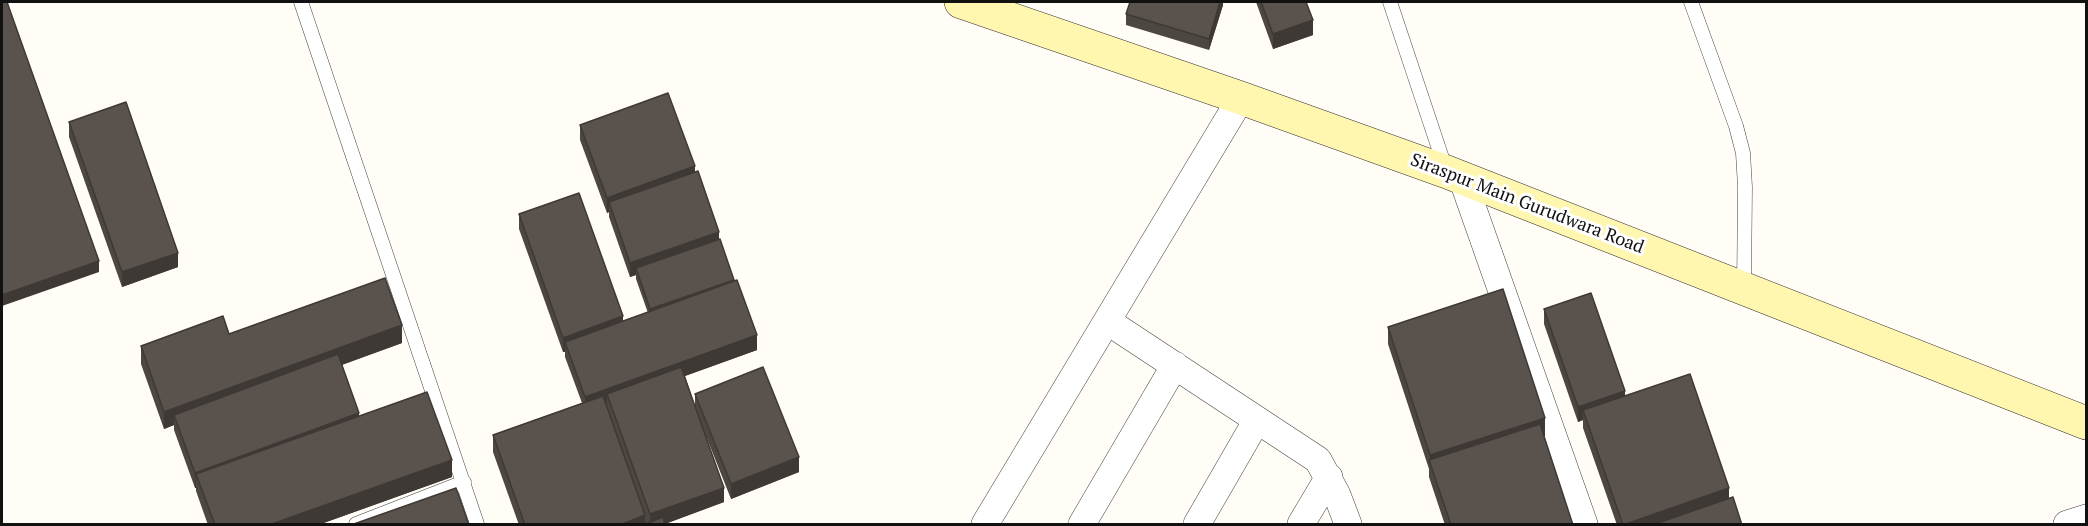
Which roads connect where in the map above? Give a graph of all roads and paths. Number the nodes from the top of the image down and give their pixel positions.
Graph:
1 (301, 2) edge
2 (961, 2) edge
3 (1389, 2) edge
4 (1691, 2) edge
5 (1241, 98) junction
6 (1455, 175) junction
7 (1744, 289) junction
8 (1107, 321) junction
9 (1175, 365) junction
10 (1257, 420) junction
11 (2086, 423) edge
12 (1329, 477) junction
13 (464, 482) junction
14 (2086, 518) edge
15 (356, 525) edge
16 (477, 525) edge
17 (985, 525) edge
18 (1082, 525) edge
19 (1197, 525) edge
20 (1301, 525) edge
21 (1348, 525) edge
22 (1584, 525) edge
23 (2067, 525) edge

1 - 13 lane
2 - 5 street, Siraspur Main Gurudwara Road
3 - 6 lane
4 - 7 lane
5 - 6 street, Siraspur Main Gurudwara Road
5 - 8 street
6 - 7 street, Siraspur Main Gurudwara Road
6 - 22 street
7 - 11 street, Siraspur Main Gurudwara Road
8 - 9 street
8 - 17 street
9 - 10 street
9 - 18 street
10 - 12 street
10 - 19 street
12 - 20 street
12 - 21 street
13 - 15 lane
13 - 16 lane
14 - 23 street

